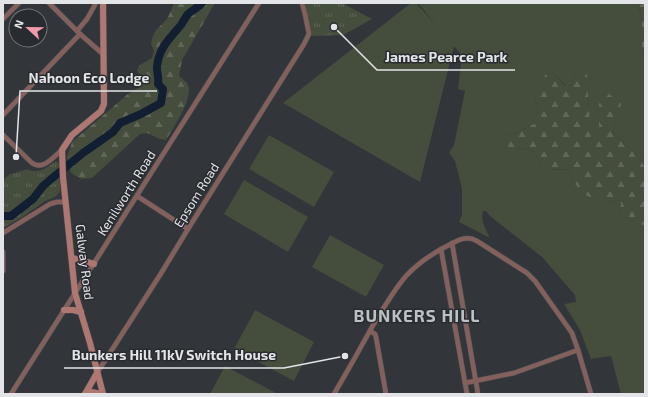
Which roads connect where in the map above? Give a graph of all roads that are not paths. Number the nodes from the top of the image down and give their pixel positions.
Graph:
1 (19, 3) edge
2 (49, 3) edge
3 (96, 3) edge
4 (103, 3) edge
5 (259, 3) edge
6 (302, 3) edge
7 (3, 19) edge
8 (79, 32) junction
9 (104, 55) junction
10 (3, 115) edge
11 (3, 135) edge
12 (62, 150) junction
13 (137, 196) junction
14 (66, 202) junction
15 (188, 228) junction
16 (3, 233) edge
17 (452, 243) junction
18 (441, 249) junction
19 (3, 252) edge
20 (72, 258) junction
21 (94, 264) junction
22 (3, 271) edge
23 (75, 293) junction
24 (64, 310) junction
25 (81, 312) junction
26 (370, 331) junction
27 (578, 350) junction
28 (98, 373) junction
29 (476, 381) junction
30 (465, 383) junction
31 (11, 394) edge
32 (85, 394) edge
33 (102, 394) edge
34 (334, 394) edge
35 (386, 394) edge
36 (467, 394) edge
37 (478, 394) edge
38 (590, 394) edge

1 - 7 street
2 - 8 street
3 - 8 street
4 - 9 street
5 - 13 street, Kenilworth Road
6 - 15 street, Epsom Road
8 - 9 street
8 - 10 street
9 - 12 street
11 - 12 street
12 - 14 street, Galway Road
13 - 15 street
13 - 21 street, Kenilworth Road
14 - 16 street
14 - 20 street, Galway Road
15 - 28 street, Epsom Road
17 - 18 street
17 - 27 street
17 - 29 street
18 - 26 street
18 - 30 street
19 - 22 street
20 - 21 street
20 - 23 street, Galway Road
21 - 23 street, Kenilworth Road
23 - 24 street, Kenilworth Road
23 - 25 street, Galway Road
24 - 25 street
24 - 31 street, Kenilworth Road
25 - 28 street, Galway Road
26 - 34 street
26 - 35 street
27 - 29 street
27 - 38 street
28 - 32 street, Epsom Road
28 - 33 street, Galway Road
29 - 30 street
29 - 37 street
30 - 36 street
32 - 33 street

